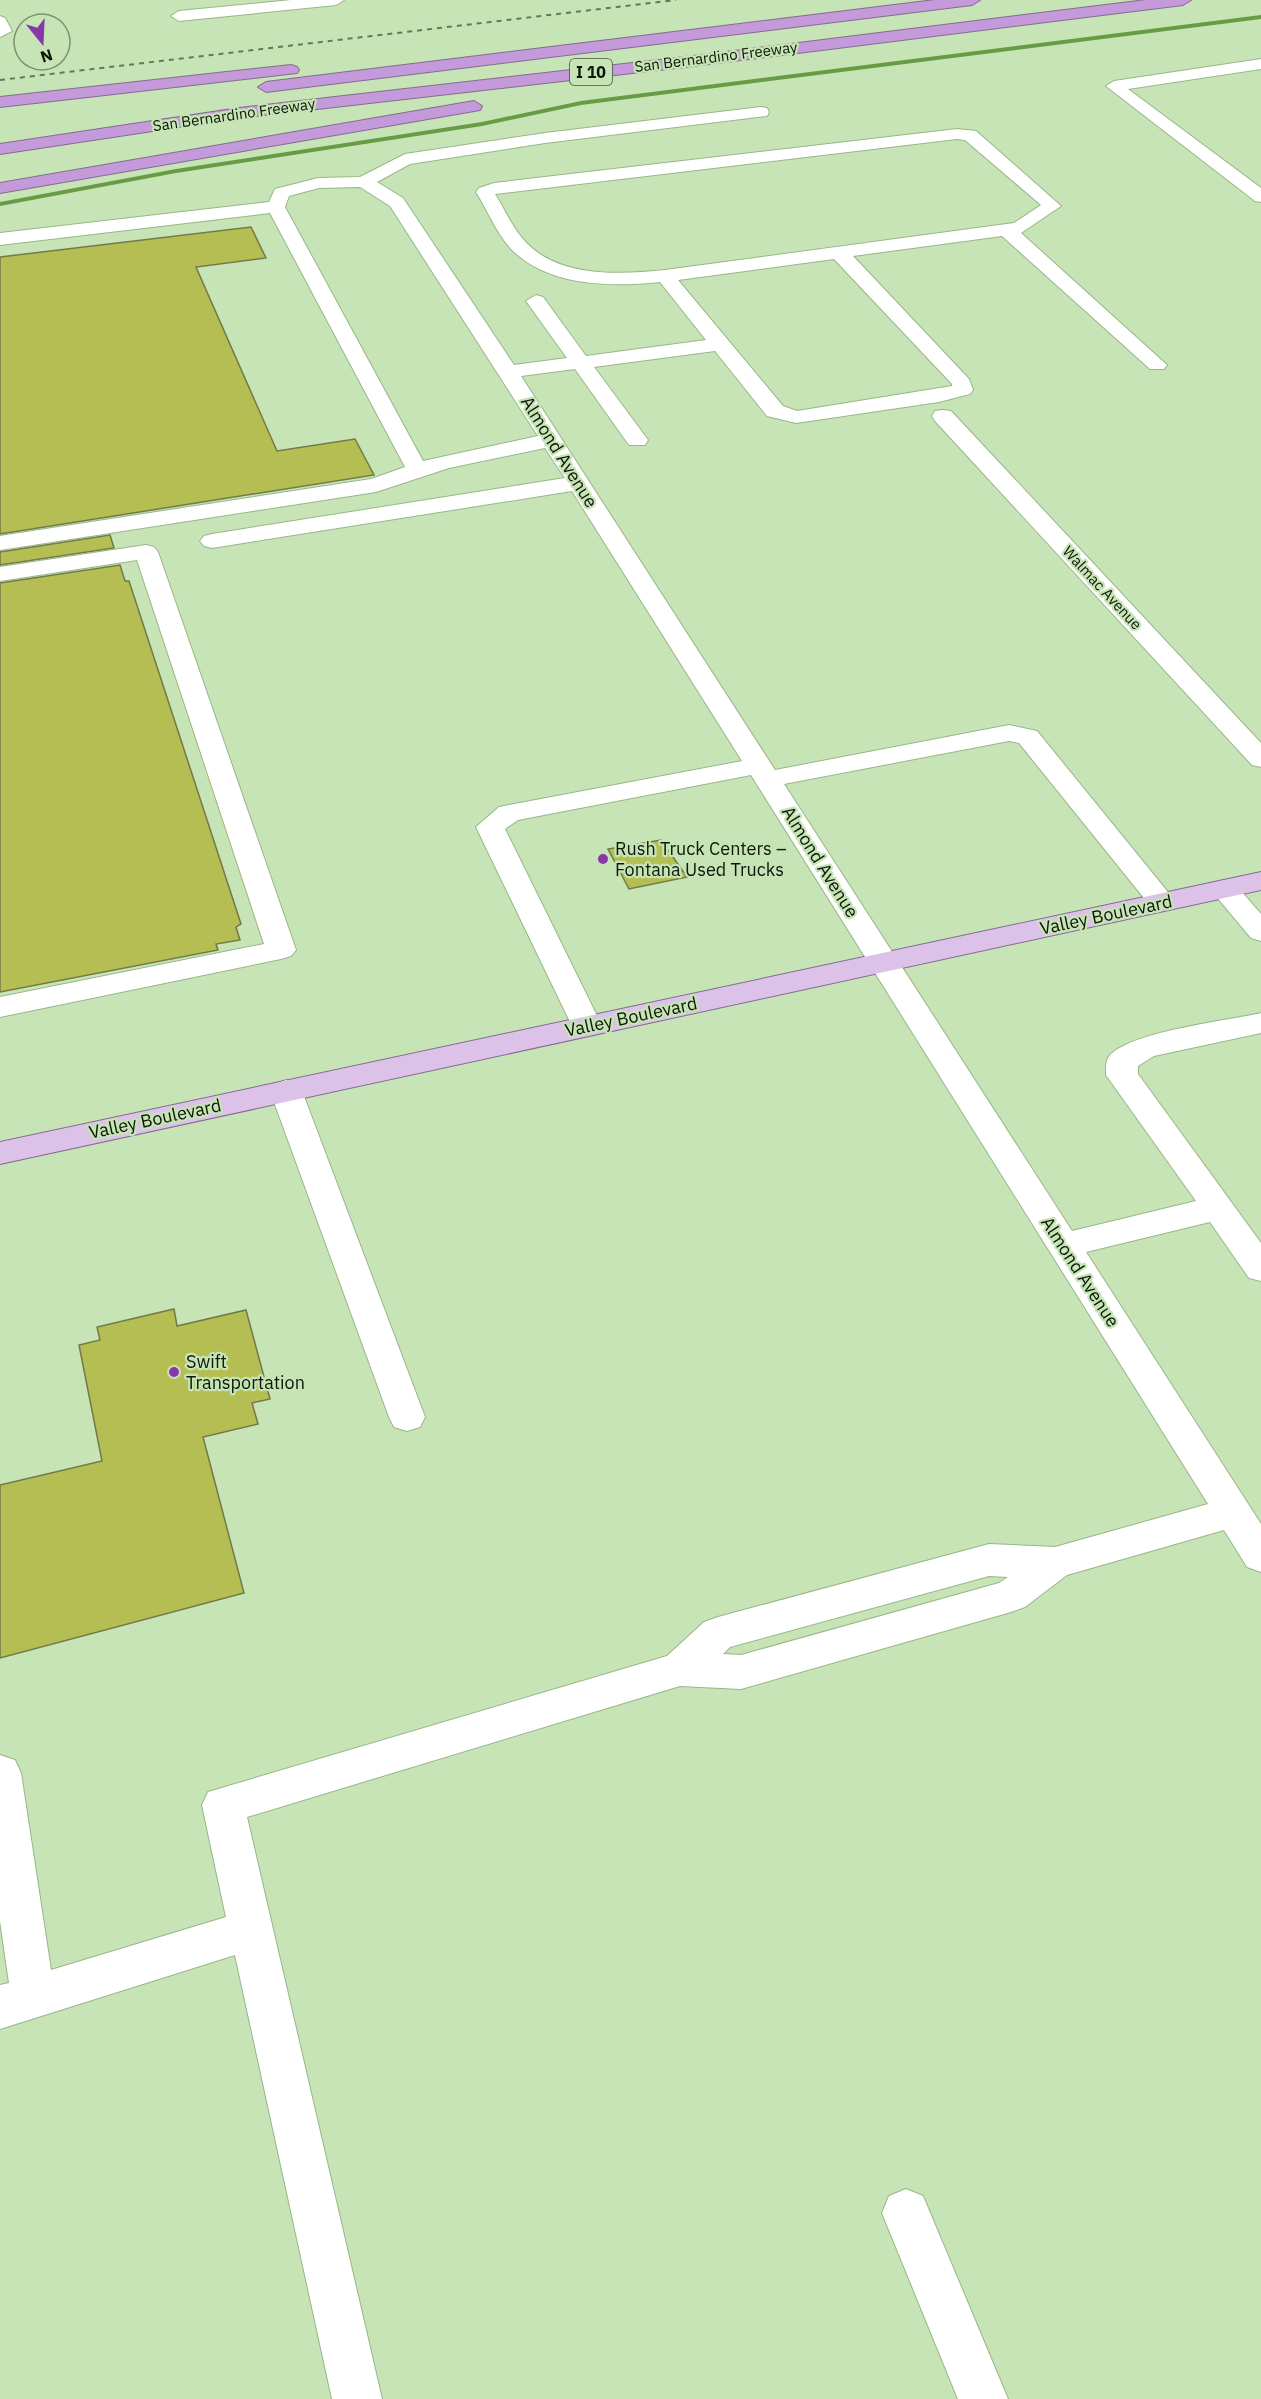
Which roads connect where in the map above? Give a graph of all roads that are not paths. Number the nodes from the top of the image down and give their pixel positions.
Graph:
1 (336, 0) edge
2 (972, 0) edge
3 (1183, 0) edge
4 (179, 16) dead end
5 (0, 21) edge
6 (0, 32) edge
7 (463, 61) junction
8 (685, 62) junction
9 (1261, 64) edge
10 (533, 97) dead end
11 (183, 99) dead end
12 (0, 102) edge
13 (486, 105) dead end
14 (761, 112) dead end
15 (238, 113) junction
16 (0, 149) edge
17 (0, 157) edge
18 (364, 182) junction
19 (0, 188) edge
20 (1261, 197) edge
21 (276, 207) junction
22 (1007, 230) junction
23 (0, 239) edge
24 (839, 253) junction
25 (665, 276) junction
26 (536, 301) dead end
27 (720, 344) junction
28 (581, 363) junction
29 (1157, 365) dead end
30 (508, 372) junction
31 (943, 416) dead end
32 (552, 440) junction
33 (637, 440) dead end
34 (417, 468) junction
35 (578, 483) junction
36 (213, 541) dead end
37 (0, 543) edge
38 (0, 574) edge
39 (1261, 759) edge
40 (763, 773) junction
41 (1261, 881) edge
42 (1224, 889) junction
43 (1162, 902) junction
44 (1261, 932) edge
45 (884, 962) junction
46 (0, 1007) edge
47 (1261, 1023) edge
48 (587, 1026) junction
49 (286, 1091) junction
50 (0, 1153) edge
51 (1218, 1208) junction
52 (1063, 1245) junction
53 (1261, 1269) edge
54 (407, 1417) dead end
55 (1233, 1512) junction
56 (1261, 1556) edge
57 (0, 1773) edge
58 (250, 1930) junction
59 (17, 2002) edge
60 (906, 2213) dead end
61 (357, 2399) edge
62 (983, 2399) edge

1 - 4 street
2 - 7 highway, San Bernardino Freeway / I 10
3 - 8 highway, San Bernardino Freeway / I 10
5 - 6 street
7 - 11 highway, San Bernardino Freeway / I 10
7 - 12 highway
8 - 10 highway
8 - 15 highway, San Bernardino Freeway / I 10
9 - 20 street
13 - 19 highway
14 - 18 street
15 - 16 highway, San Bernardino Freeway / I 10
15 - 17 highway
18 - 21 street
18 - 30 street, Almond Avenue
21 - 23 street
21 - 34 street
22 - 24 street
22 - 25 street
22 - 29 street
24 - 25 street
24 - 27 street
25 - 27 street
26 - 28 street
27 - 28 street
28 - 30 street
28 - 33 street
30 - 32 street, Almond Avenue
31 - 39 street, Walmac Avenue
32 - 34 street
32 - 35 street, Almond Avenue
34 - 37 street
35 - 36 street
35 - 40 street, Almond Avenue
38 - 46 street
40 - 43 street
40 - 45 street, Almond Avenue
40 - 48 street
41 - 42 main road, Valley Boulevard
42 - 43 main road, Valley Boulevard
42 - 44 street
43 - 45 main road, Valley Boulevard
45 - 48 main road, Valley Boulevard
45 - 52 street, Almond Avenue
47 - 51 street
48 - 49 main road, Valley Boulevard
49 - 50 main road, Valley Boulevard
49 - 54 street
51 - 52 street
51 - 53 street
52 - 55 street, Almond Avenue
55 - 56 street, Almond Avenue
55 - 58 street
57 - 59 street
58 - 59 street
58 - 61 street
60 - 62 street

